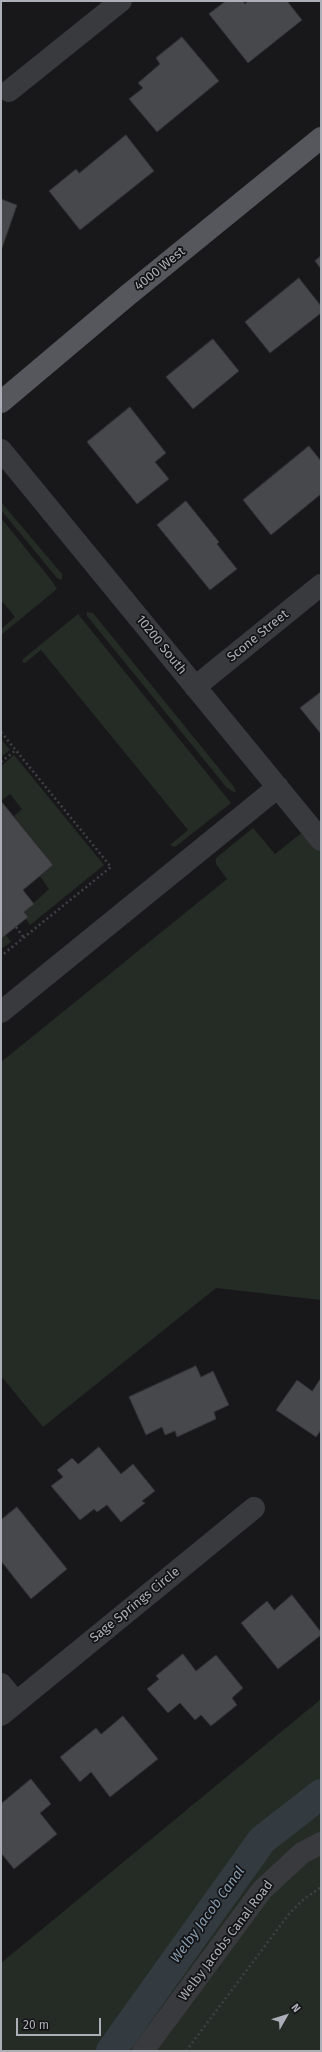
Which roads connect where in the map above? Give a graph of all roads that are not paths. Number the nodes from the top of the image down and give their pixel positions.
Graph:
1 (121, 1) edge
2 (9, 91) dead end
3 (321, 138) edge
4 (1, 402) edge
5 (1, 450) edge
6 (321, 584) edge
7 (195, 687) junction
8 (278, 787) junction
9 (321, 840) edge
10 (1, 1012) edge
11 (254, 1508) dead end
12 (1, 1684) edge
13 (8, 1708) edge
14 (321, 1843) edge
15 (143, 2051) edge

1 - 2 street
3 - 4 main road, 4000 West
5 - 7 street, 10200 South
6 - 7 street, Scone Street
7 - 8 street, 10200 South
8 - 9 street, 10200 South
8 - 10 street
11 - 13 street, Sage Springs Circle
12 - 13 street
14 - 15 street, Welby Jacobs Canal Road

